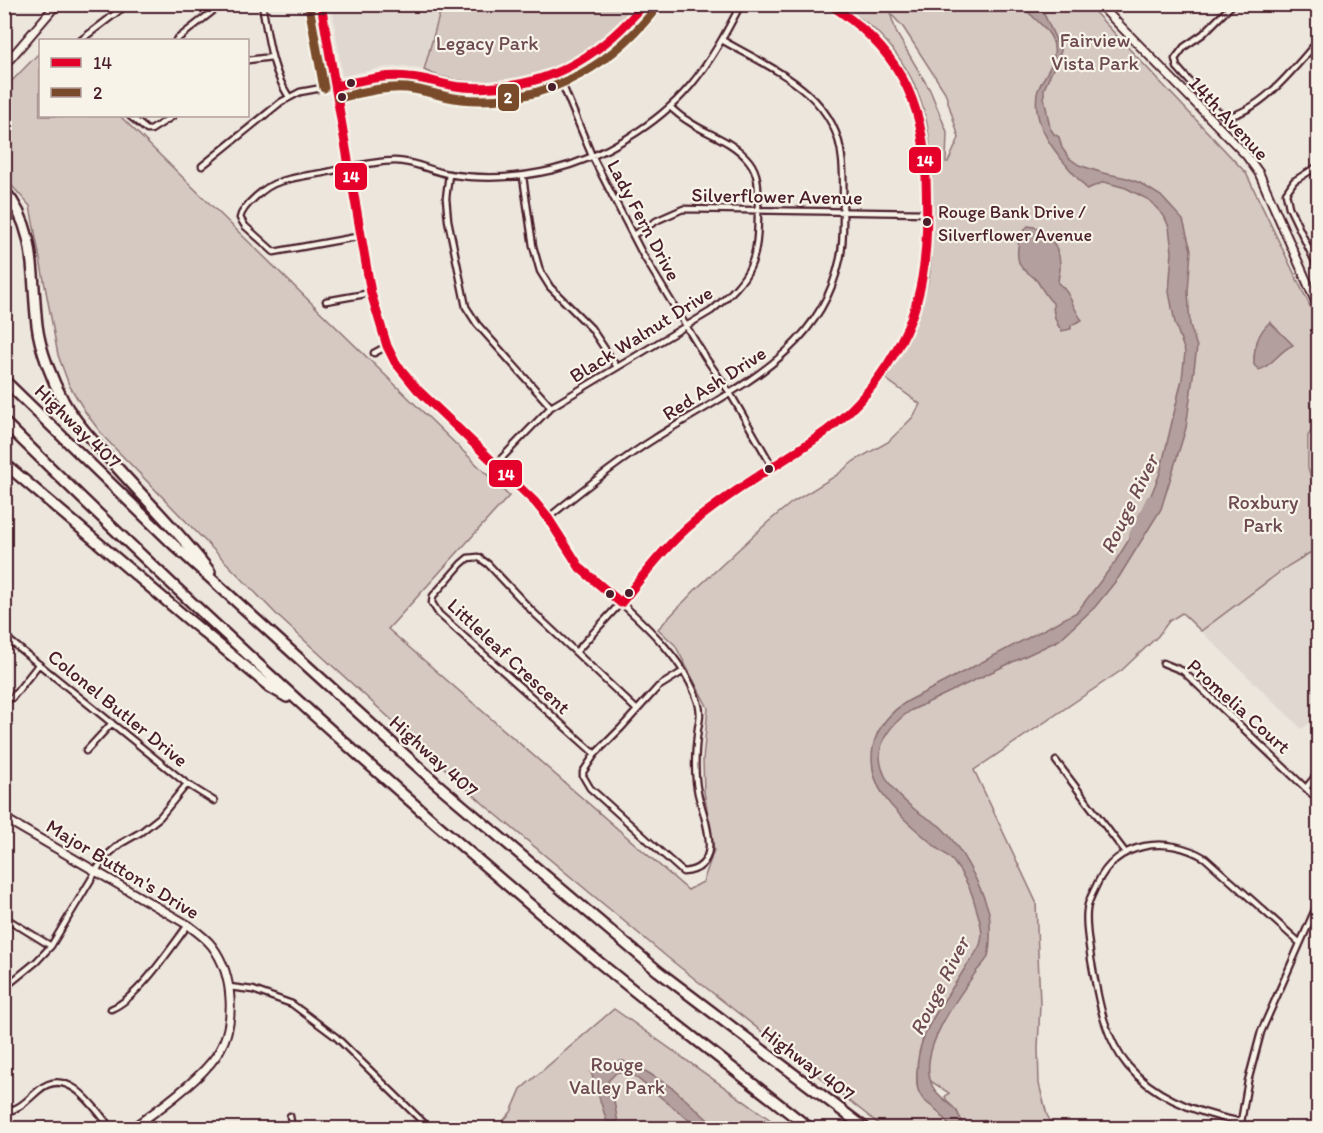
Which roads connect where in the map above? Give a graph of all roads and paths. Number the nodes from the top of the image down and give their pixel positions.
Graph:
1 (57, 4) edge
2 (128, 4) edge
3 (222, 4) edge
4 (262, 4) edge
5 (321, 4) edge
6 (644, 4) edge
7 (741, 4) edge
8 (828, 4) edge
9 (1099, 4) edge
10 (1233, 4) edge
11 (82, 39) edge
12 (177, 39) edge
13 (723, 40) junction
14 (1318, 41) edge
15 (272, 57) junction
16 (249, 60) edge
17 (4, 66) edge
18 (558, 74) junction
19 (336, 86) junction
20 (289, 97) junction
21 (670, 107) junction
22 (131, 117) edge
23 (171, 117) edge
24 (592, 156) junction
25 (202, 166) dead end
26 (1318, 166) edge
27 (349, 168) junction
28 (449, 174) junction
29 (523, 177) junction
30 (4, 190) edge
31 (758, 209) junction
32 (843, 212) junction
33 (927, 213) junction
34 (633, 235) junction
35 (362, 236) junction
36 (1318, 268) edge
37 (371, 293) junction
38 (326, 301) dead end
39 (1318, 307) edge
40 (686, 326) junction
41 (387, 346) junction
42 (374, 353) dead end
43 (617, 367) junction
44 (4, 380) edge
45 (730, 393) junction
46 (551, 407) junction
47 (4, 422) edge
48 (1318, 450) edge
49 (4, 463) edge
50 (496, 464) junction
51 (772, 466) junction
52 (1318, 480) edge
53 (549, 518) junction
54 (224, 591) junction
55 (621, 603) junction
56 (4, 636) edge
57 (576, 652) junction
58 (1163, 663) dead end
59 (39, 664) junction
60 (682, 672) junction
61 (12, 698) dead end
62 (302, 706) junction
63 (636, 709) junction
64 (112, 723) junction
65 (86, 751) dead end
66 (595, 754) junction
67 (1056, 761) dead end
68 (1318, 773) edge
69 (187, 784) junction
70 (1306, 788) junction
71 (1318, 800) edge
72 (214, 801) dead end
73 (4, 818) edge
74 (1125, 852) junction
75 (96, 870) junction
76 (1318, 903) edge
77 (4, 917) edge
78 (188, 925) junction
79 (1300, 944) junction
80 (51, 946) junction
81 (229, 987) junction
82 (4, 988) edge
83 (111, 1009) dead end
84 (4, 1112) edge
85 (290, 1116) dead end
86 (1241, 1122) junction
87 (111, 1128) edge
88 (132, 1128) edge
89 (292, 1128) edge
90 (429, 1128) edge
91 (809, 1128) edge
92 (864, 1128) edge
93 (1240, 1128) edge

1 - 17 street
2 - 11 street
3 - 12 street
4 - 15 street
5 - 19 street
6 - 18 street
7 - 13 street
8 - 33 street
9 - 39 street, 14th Avenue
10 - 14 street
13 - 21 street
13 - 32 street, Red Ash Drive
15 - 16 street
15 - 20 street
18 - 19 street
18 - 24 street, Lady Fern Drive
19 - 20 street
19 - 27 street
20 - 25 street
21 - 24 street
21 - 31 street, Black Walnut Drive
22 - 23 street
24 - 29 street
24 - 34 street, Lady Fern Drive
26 - 36 street
27 - 28 street
27 - 35 street
27 - 35 street
28 - 29 street
28 - 46 street
29 - 43 street
30 - 54 highway
31 - 32 street, Silverflower Avenue
31 - 34 street, Silverflower Avenue
31 - 40 street, Black Walnut Drive
32 - 33 street, Silverflower Avenue
32 - 45 street, Red Ash Drive
33 - 51 street
34 - 40 street, Lady Fern Drive
35 - 37 street
37 - 38 street
37 - 41 street
40 - 43 street, Black Walnut Drive
40 - 45 street, Lady Fern Drive
41 - 42 street
41 - 50 street
43 - 46 street, Black Walnut Drive
44 - 54 highway, Highway 407
45 - 51 street, Lady Fern Drive
45 - 53 street, Red Ash Drive
46 - 50 street, Black Walnut Drive
47 - 62 highway
48 - 52 street
49 - 62 highway
50 - 53 street
51 - 55 street
53 - 55 street
54 - 92 highway, Highway 407
55 - 57 street
55 - 60 street
56 - 59 street, Colonel Butler Drive
57 - 63 street, Littleleaf Crescent
57 - 66 street, Littleleaf Crescent
58 - 70 street, Promelia Court
59 - 61 street
59 - 64 street, Colonel Butler Drive
60 - 63 street
60 - 66 street
62 - 91 highway
63 - 66 street
64 - 65 street
64 - 69 street, Colonel Butler Drive
67 - 74 street
68 - 70 street
69 - 72 street, Colonel Butler Drive
69 - 75 street
70 - 71 street, Promelia Court
73 - 75 street, Major Button's Drive
74 - 79 street
74 - 86 street
75 - 78 street, Major Button's Drive
75 - 80 street
76 - 79 street
77 - 80 street
78 - 81 street, Major Button's Drive
78 - 83 street
79 - 86 street
80 - 82 street
81 - 88 street, Major Button's Drive
81 - 90 street
84 - 87 street
85 - 89 street
86 - 93 street

